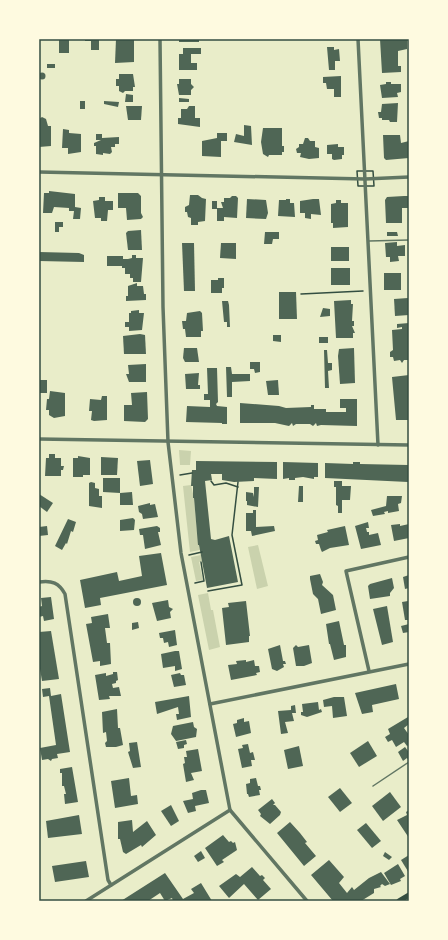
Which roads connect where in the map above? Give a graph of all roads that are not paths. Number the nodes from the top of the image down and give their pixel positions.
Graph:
1 (160, 39) edge
2 (358, 39) edge
3 (39, 172) edge
4 (160, 174) junction
5 (409, 177) edge
6 (366, 179) junction
7 (409, 240) edge
8 (368, 241) junction
9 (39, 439) edge
10 (168, 442) junction
11 (378, 445) junction
12 (409, 445) edge
13 (409, 557) edge
14 (39, 582) edge
15 (409, 664) edge
16 (369, 671) junction
17 (210, 704) junction
18 (409, 762) edge
19 (373, 786) dead end
20 (230, 810) junction
21 (111, 885) junction
22 (409, 895) edge
23 (86, 901) edge
24 (307, 901) edge
25 (399, 901) edge

1 - 4 street
2 - 6 street
3 - 4 street
4 - 6 street
4 - 10 street
5 - 6 street
6 - 8 street
7 - 8 lane
8 - 11 street
9 - 10 street
10 - 11 street
10 - 17 street
11 - 12 street
13 - 16 street
14 - 21 street
15 - 16 street
16 - 17 street
17 - 20 street
18 - 19 lane
20 - 21 street
20 - 24 street
21 - 23 street
22 - 25 main road

